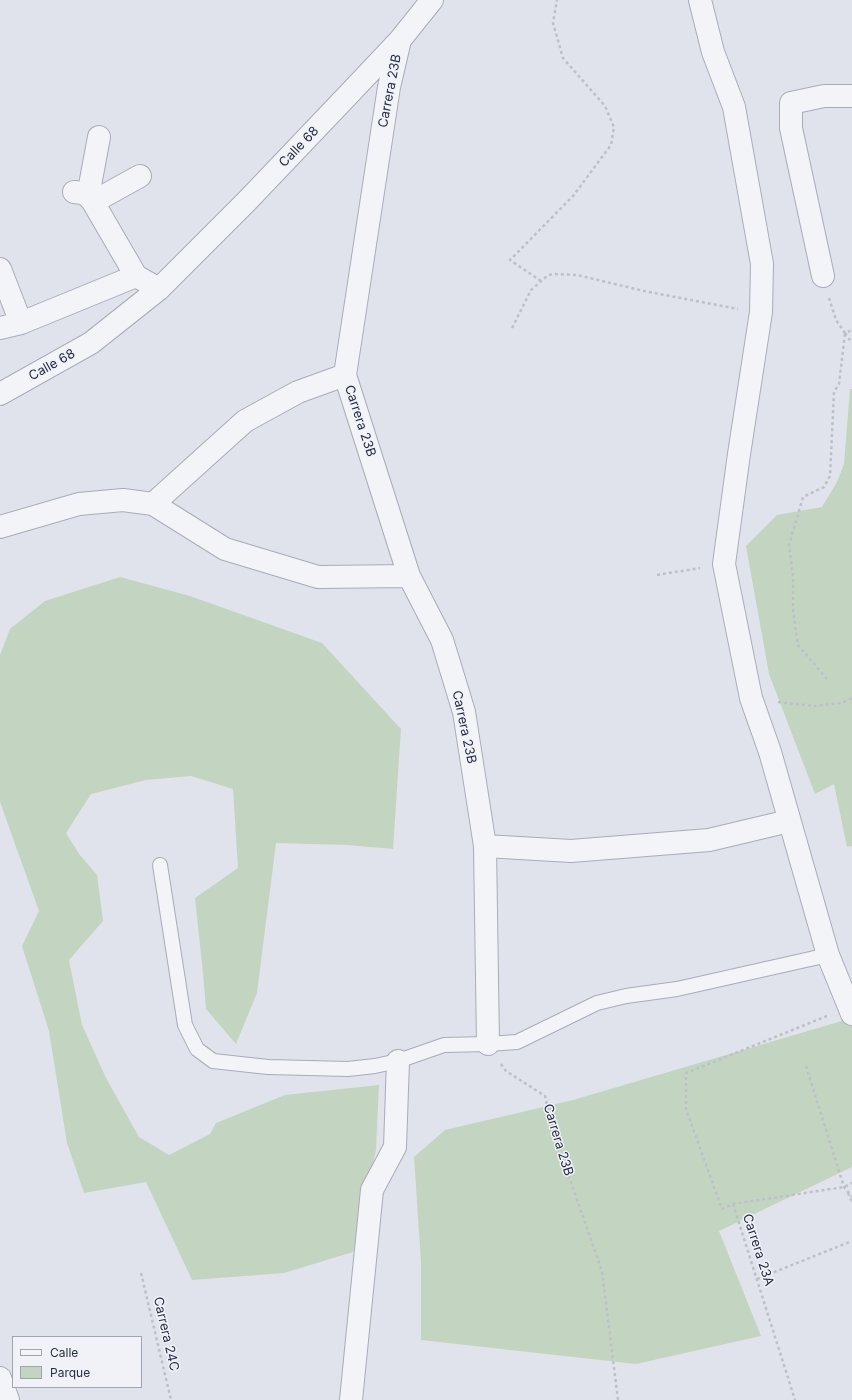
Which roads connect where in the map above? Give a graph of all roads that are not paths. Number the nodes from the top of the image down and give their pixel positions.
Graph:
1 (432, 0) edge
2 (700, 0) edge
3 (400, 40) junction
4 (852, 96) edge
5 (99, 137) dead end
6 (140, 176) dead end
7 (85, 196) junction
8 (0, 268) edge
9 (136, 276) junction
10 (823, 276) road end
11 (159, 289) junction
12 (21, 323) junction
13 (0, 328) edge
14 (346, 375) junction
15 (0, 394) edge
16 (153, 504) junction
17 (0, 527) edge
18 (409, 576) junction
19 (789, 821) junction
20 (485, 846) junction
21 (160, 865) dead end
22 (828, 955) junction
23 (851, 1010) edge
24 (488, 1044) junction
25 (398, 1061) junction
26 (0, 1378) edge
27 (8, 1400) edge
28 (351, 1400) edge

1 - 3 street, Calle 68
2 - 19 street
3 - 11 street, Calle 68
3 - 14 street, Carrera 23B
4 - 10 street
5 - 7 street
6 - 7 street
7 - 9 street
8 - 12 street
9 - 11 street
9 - 12 street
11 - 15 street, Calle 68
12 - 13 street
14 - 16 street
14 - 18 street, Carrera 23B
16 - 17 street
16 - 18 street
18 - 20 street, Carrera 23B
19 - 20 street
19 - 22 street
20 - 24 street, Carrera 23B
21 - 25 lane
22 - 23 street
22 - 24 lane
24 - 25 lane
25 - 28 street
26 - 27 street

